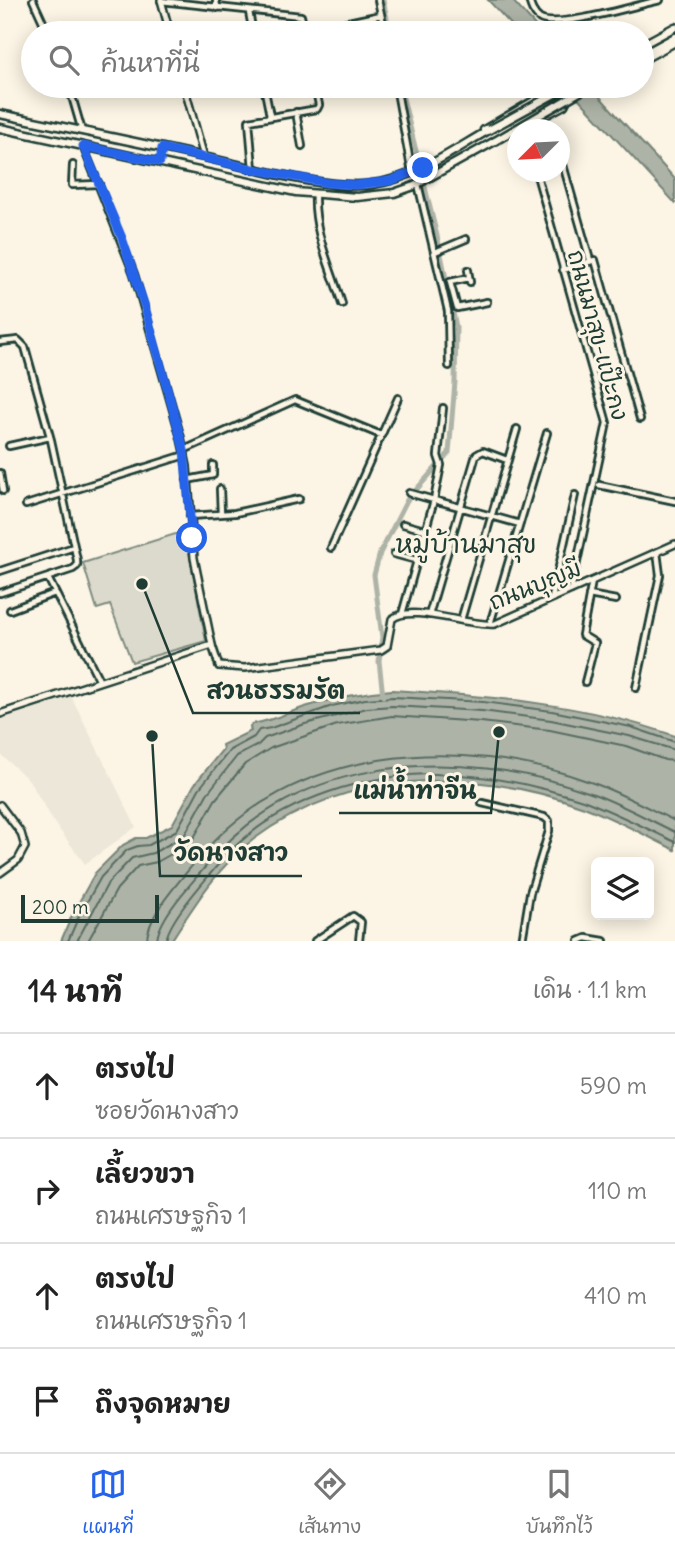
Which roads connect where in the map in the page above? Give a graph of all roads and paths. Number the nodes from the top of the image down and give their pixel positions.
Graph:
1 (33, 0) edge
2 (216, 0) edge
3 (378, 0) edge
4 (529, 0) edge
5 (660, 0) edge
6 (161, 1) edge
7 (217, 8) junction
8 (249, 12) junction
9 (381, 15) junction
10 (43, 21) edge
11 (167, 21) edge
12 (251, 21) edge
13 (302, 21) edge
14 (353, 21) edge
15 (382, 21) edge
16 (675, 25) edge
17 (654, 37) edge
18 (675, 39) edge
19 (654, 49) edge
20 (654, 51) edge
21 (73, 98) edge
22 (187, 98) edge
23 (266, 98) edge
24 (317, 98) edge
25 (398, 98) edge
26 (539, 98) edge
27 (547, 98) edge
28 (567, 98) edge
29 (569, 98) edge
30 (296, 112) junction
31 (0, 114) edge
32 (270, 116) junction
33 (541, 119) edge
34 (0, 128) edge
35 (83, 131) junction
36 (507, 137) edge
37 (83, 146) junction
38 (302, 146) dead end
39 (162, 148) junction
40 (204, 157) junction
41 (160, 162) junction
42 (73, 164) dead end
43 (423, 168) junction
44 (253, 169) junction
45 (412, 173) junction
46 (429, 179) junction
47 (539, 182) edge
48 (567, 182) edge
49 (99, 184) junction
50 (418, 184) junction
51 (315, 194) junction
52 (466, 239) dead end
53 (435, 253) junction
54 (590, 260) junction
55 (468, 270) dead end
56 (564, 270) junction
57 (450, 282) junction
58 (443, 284) junction
59 (487, 302) dead end
60 (342, 304) dead end
61 (0, 342) edge
62 (449, 366) dead end
63 (398, 398) dead end
64 (443, 408) dead end
65 (640, 419) dead end
66 (517, 429) dead end
67 (547, 433) dead end
68 (381, 435) junction
69 (50, 437) junction
70 (9, 446) dead end
71 (184, 452) junction
72 (507, 460) junction
73 (213, 464) dead end
74 (0, 474) edge
75 (187, 480) junction
76 (599, 485) dead end
77 (219, 489) dead end
78 (3, 491) dead end
79 (409, 493) dead end
80 (62, 494) junction
81 (575, 495) dead end
82 (299, 499) dead end
83 (434, 500) junction
84 (675, 500) edge
85 (26, 505) dead end
86 (461, 508) junction
87 (221, 514) junction
88 (190, 516) junction
89 (491, 516) junction
90 (403, 524) dead end
91 (520, 524) junction
92 (425, 530) junction
93 (675, 544) edge
94 (74, 547) junction
95 (331, 548) dead end
96 (657, 552) junction
97 (394, 554) dead end
98 (416, 560) junction
99 (0, 571) edge
100 (48, 578) junction
101 (592, 581) junction
102 (571, 590) junction
103 (0, 593) edge
104 (55, 593) junction
105 (589, 595) junction
106 (552, 598) junction
107 (616, 600) dead end
108 (10, 610) dead end
109 (402, 614) junction
110 (429, 615) junction
111 (461, 620) junction
112 (489, 624) junction
113 (212, 645) junction
114 (219, 666) joint
115 (99, 680) junction
116 (584, 682) dead end
117 (636, 688) dead end
118 (0, 714) edge
119 (482, 803) dead end
120 (0, 805) edge
121 (0, 873) edge
122 (315, 941) edge
123 (359, 941) edge
124 (522, 941) edge
125 (579, 941) edge
126 (604, 941) edge

1 - 10 street
2 - 7 street
3 - 9 street
4 - 5 street
6 - 7 street
6 - 11 street
7 - 8 street
8 - 12 street
8 - 13 street
9 - 14 street
9 - 15 street
16 - 17 main road
18 - 19 main road
18 - 20 main road
21 - 35 street
22 - 40 street
23 - 32 street
24 - 30 street
25 - 45 street
26 - 43 main road
27 - 43 main road, bridge
28 - 33 main road
29 - 46 main road, bridge
30 - 32 street
30 - 38 street
31 - 35 main road
32 - 44 street
34 - 37 main road
35 - 39 main road
36 - 46 main road
37 - 41 main road
37 - 49 street
39 - 40 main road
39 - 41 main road
40 - 44 main road
41 - 51 main road
42 - 49 street
43 - 45 main road
44 - 45 main road
46 - 50 main road
47 - 56 street, ถนนมาสุข-แป๊ะกง
48 - 54 street
49 - 71 street
50 - 51 main road
50 - 53 street
51 - 60 street
52 - 53 street
53 - 58 street
54 - 56 street
54 - 65 street
55 - 57 street
56 - 102 street, ถนนมาสุข-แป๊ะกง
57 - 58 street
57 - 59 street
58 - 62 street
61 - 69 street
63 - 68 street
64 - 83 street
66 - 72 street
67 - 91 street
68 - 71 street
68 - 95 street
69 - 70 street
69 - 80 street
71 - 75 street
71 - 80 street
72 - 86 street
72 - 89 street
73 - 75 street
74 - 78 street
75 - 88 street
76 - 84 street
77 - 87 street
79 - 83 street
80 - 85 street
80 - 94 street
81 - 106 street
82 - 87 street
83 - 86 street
83 - 92 street
86 - 89 street
86 - 110 street
87 - 88 street
88 - 113 street
89 - 91 street
89 - 111 street
90 - 92 street
91 - 112 street
92 - 98 street
93 - 96 street, ถนนบุญมี
94 - 99 street
94 - 100 street
96 - 101 street, ถนนบุญมี
96 - 117 street
97 - 98 street
98 - 109 street
100 - 103 street
100 - 104 street
101 - 102 street, ถนนบุญมี
101 - 105 street
102 - 106 street, ถนนบุญมี
104 - 108 street
104 - 115 street
105 - 107 street
105 - 116 street
106 - 112 street, ถนนบุญมี
109 - 110 street, ถนนบุญมี
109 - 114 street
110 - 111 street, ถนนบุญมี
111 - 112 street, ถนนบุญมี
113 - 114 street
113 - 115 street
115 - 118 street
119 - 124 street
120 - 121 street
122 - 123 street
125 - 126 street

